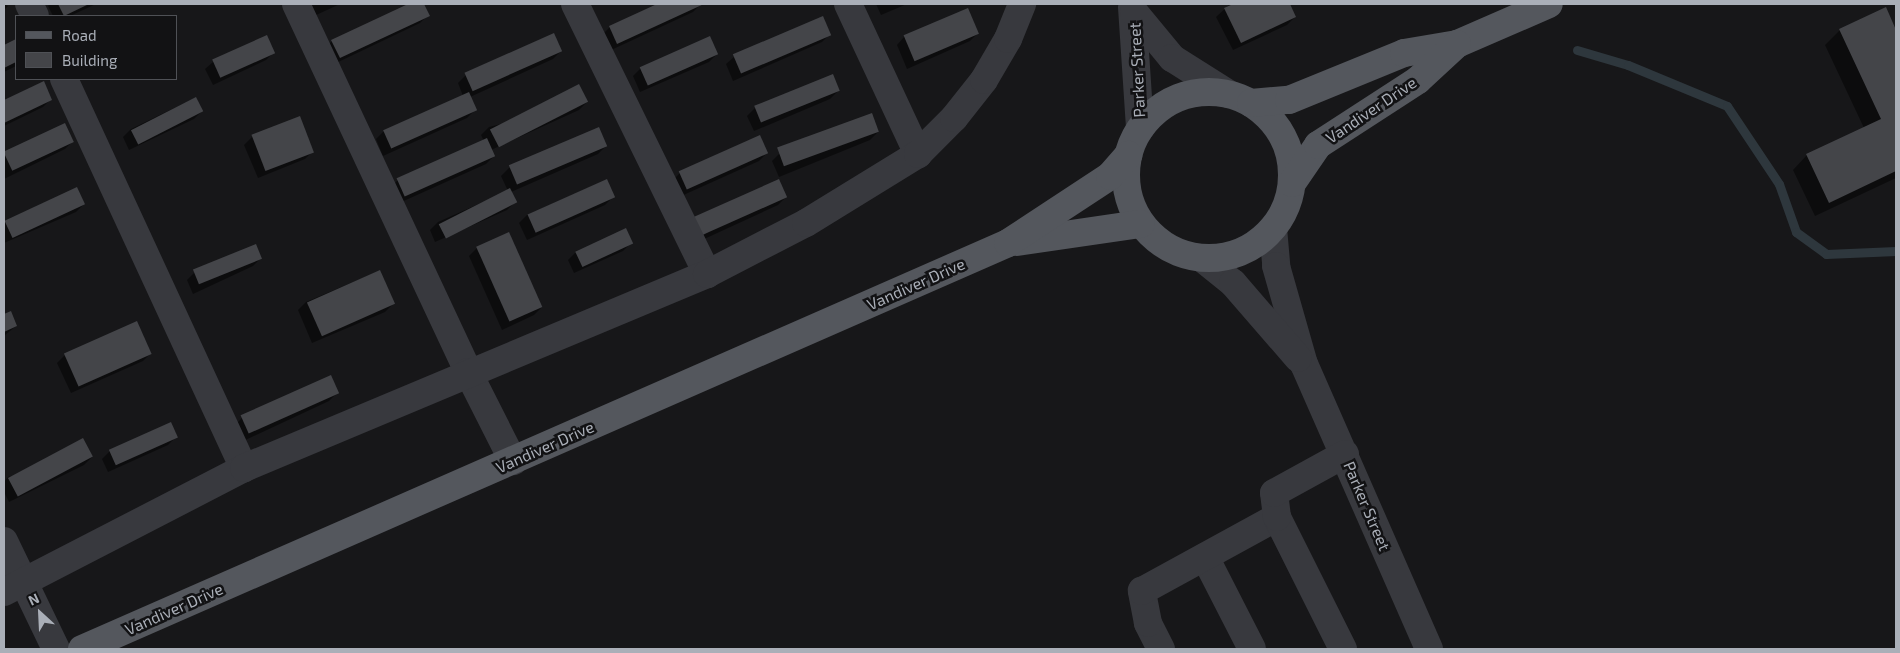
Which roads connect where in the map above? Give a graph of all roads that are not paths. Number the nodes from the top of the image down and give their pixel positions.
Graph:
1 (296, 4) edge
2 (575, 4) edge
3 (848, 4) edge
4 (1022, 4) edge
5 (1549, 4) edge
6 (1132, 8) edge
7 (1457, 44) junction
8 (64, 80) edge
9 (1240, 99) junction
10 (1140, 128) junction
11 (918, 154) junction
12 (1128, 155) junction
13 (1292, 183) junction
14 (1141, 224) junction
15 (1273, 228) junction
16 (1008, 243) junction
17 (1202, 258) junction
18 (707, 274) junction
19 (1304, 364) junction
20 (468, 372) junction
21 (1345, 454) junction
22 (513, 461) junction
23 (244, 468) junction
24 (1277, 517) junction
25 (4, 541) edge
26 (1205, 557) junction
27 (13, 587) edge
28 (56, 649) edge
29 (82, 649) edge
30 (1161, 649) edge
31 (1252, 649) edge
32 (1343, 649) edge
33 (1429, 649) edge

1 - 20 street
2 - 18 street
3 - 11 street
4 - 11 street
5 - 7 main road, Vandiver Drive
6 - 9 street, Parker Street
6 - 10 street, Parker Street
7 - 9 main road, Vandiver Drive
7 - 13 main road, Vandiver Drive
8 - 23 street
9 - 10 main road
9 - 13 main road
10 - 12 main road
11 - 18 street
12 - 14 main road
12 - 16 main road, Vandiver Drive
13 - 15 main road
14 - 16 main road, Vandiver Drive
14 - 17 main road
15 - 17 main road
15 - 19 street, Parker Street
16 - 22 main road, Vandiver Drive
17 - 19 street, Parker Street
18 - 20 street
19 - 21 street, Parker Street
20 - 22 street
20 - 23 street
21 - 24 street
21 - 33 street, Parker Street
22 - 29 main road, Vandiver Drive
23 - 27 street
24 - 26 street
24 - 32 street
25 - 27 street
26 - 30 street
26 - 31 street
27 - 28 street

